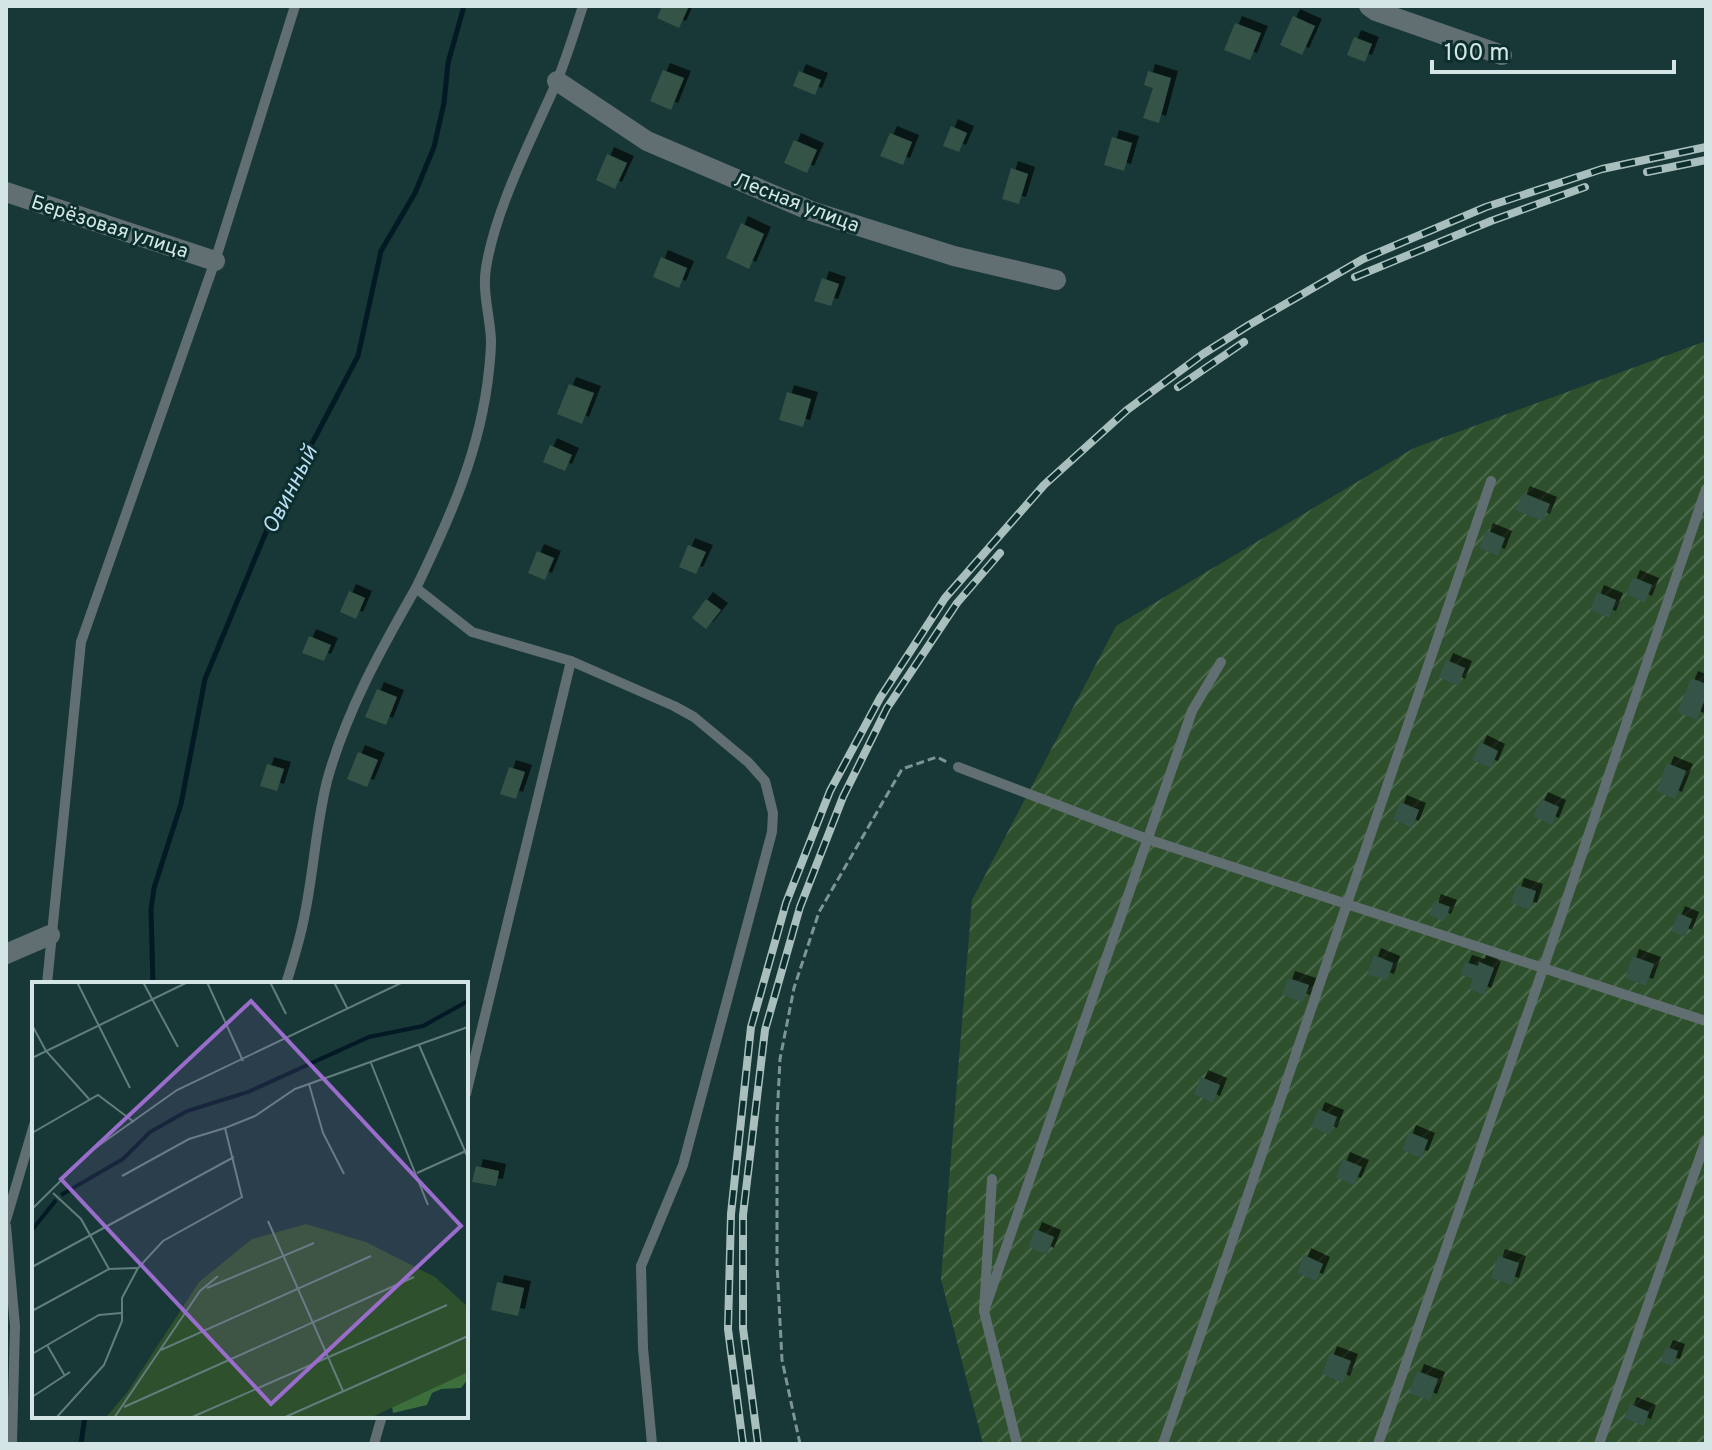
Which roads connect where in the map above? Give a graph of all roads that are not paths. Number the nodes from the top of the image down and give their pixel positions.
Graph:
1 (295, 6) edge
2 (583, 6) edge
3 (1369, 6) edge
4 (1502, 55) dead end
5 (557, 81) junction
6 (6, 192) edge
7 (215, 261) junction
8 (1056, 280) dead end
9 (1491, 481) dead end
10 (1706, 489) edge
11 (416, 588) junction
12 (571, 661) junction
13 (1221, 662) dead end
14 (958, 767) road end
15 (1147, 839) junction
16 (1348, 904) junction
17 (50, 935) junction
18 (6, 954) edge
19 (1543, 969) junction
20 (47, 982) edge
21 (287, 982) edge
22 (1706, 1021) edge
23 (468, 1086) edge
24 (32, 1132) edge
25 (1706, 1140) edge
26 (992, 1179) dead end
27 (6, 1223) edge
28 (984, 1311) junction
29 (381, 1418) edge
30 (12, 1444) edge
31 (374, 1444) edge
32 (652, 1444) edge
33 (1017, 1444) edge
34 (1163, 1444) edge
35 (1378, 1444) edge
36 (1599, 1444) edge

1 - 7 lane
2 - 5 lane
3 - 4 street
5 - 8 street, Лесная улица
5 - 11 lane
6 - 7 street, Берёзовая улица
7 - 17 lane
9 - 16 lane
10 - 19 lane
11 - 12 lane
11 - 21 lane
12 - 23 lane
12 - 32 lane
13 - 15 lane
14 - 15 lane
15 - 16 lane
15 - 28 lane
16 - 19 lane
16 - 34 lane
17 - 18 street
17 - 20 lane
19 - 22 lane
19 - 35 lane
24 - 27 lane
25 - 36 lane
26 - 28 lane
27 - 30 lane
28 - 33 lane
29 - 31 lane

